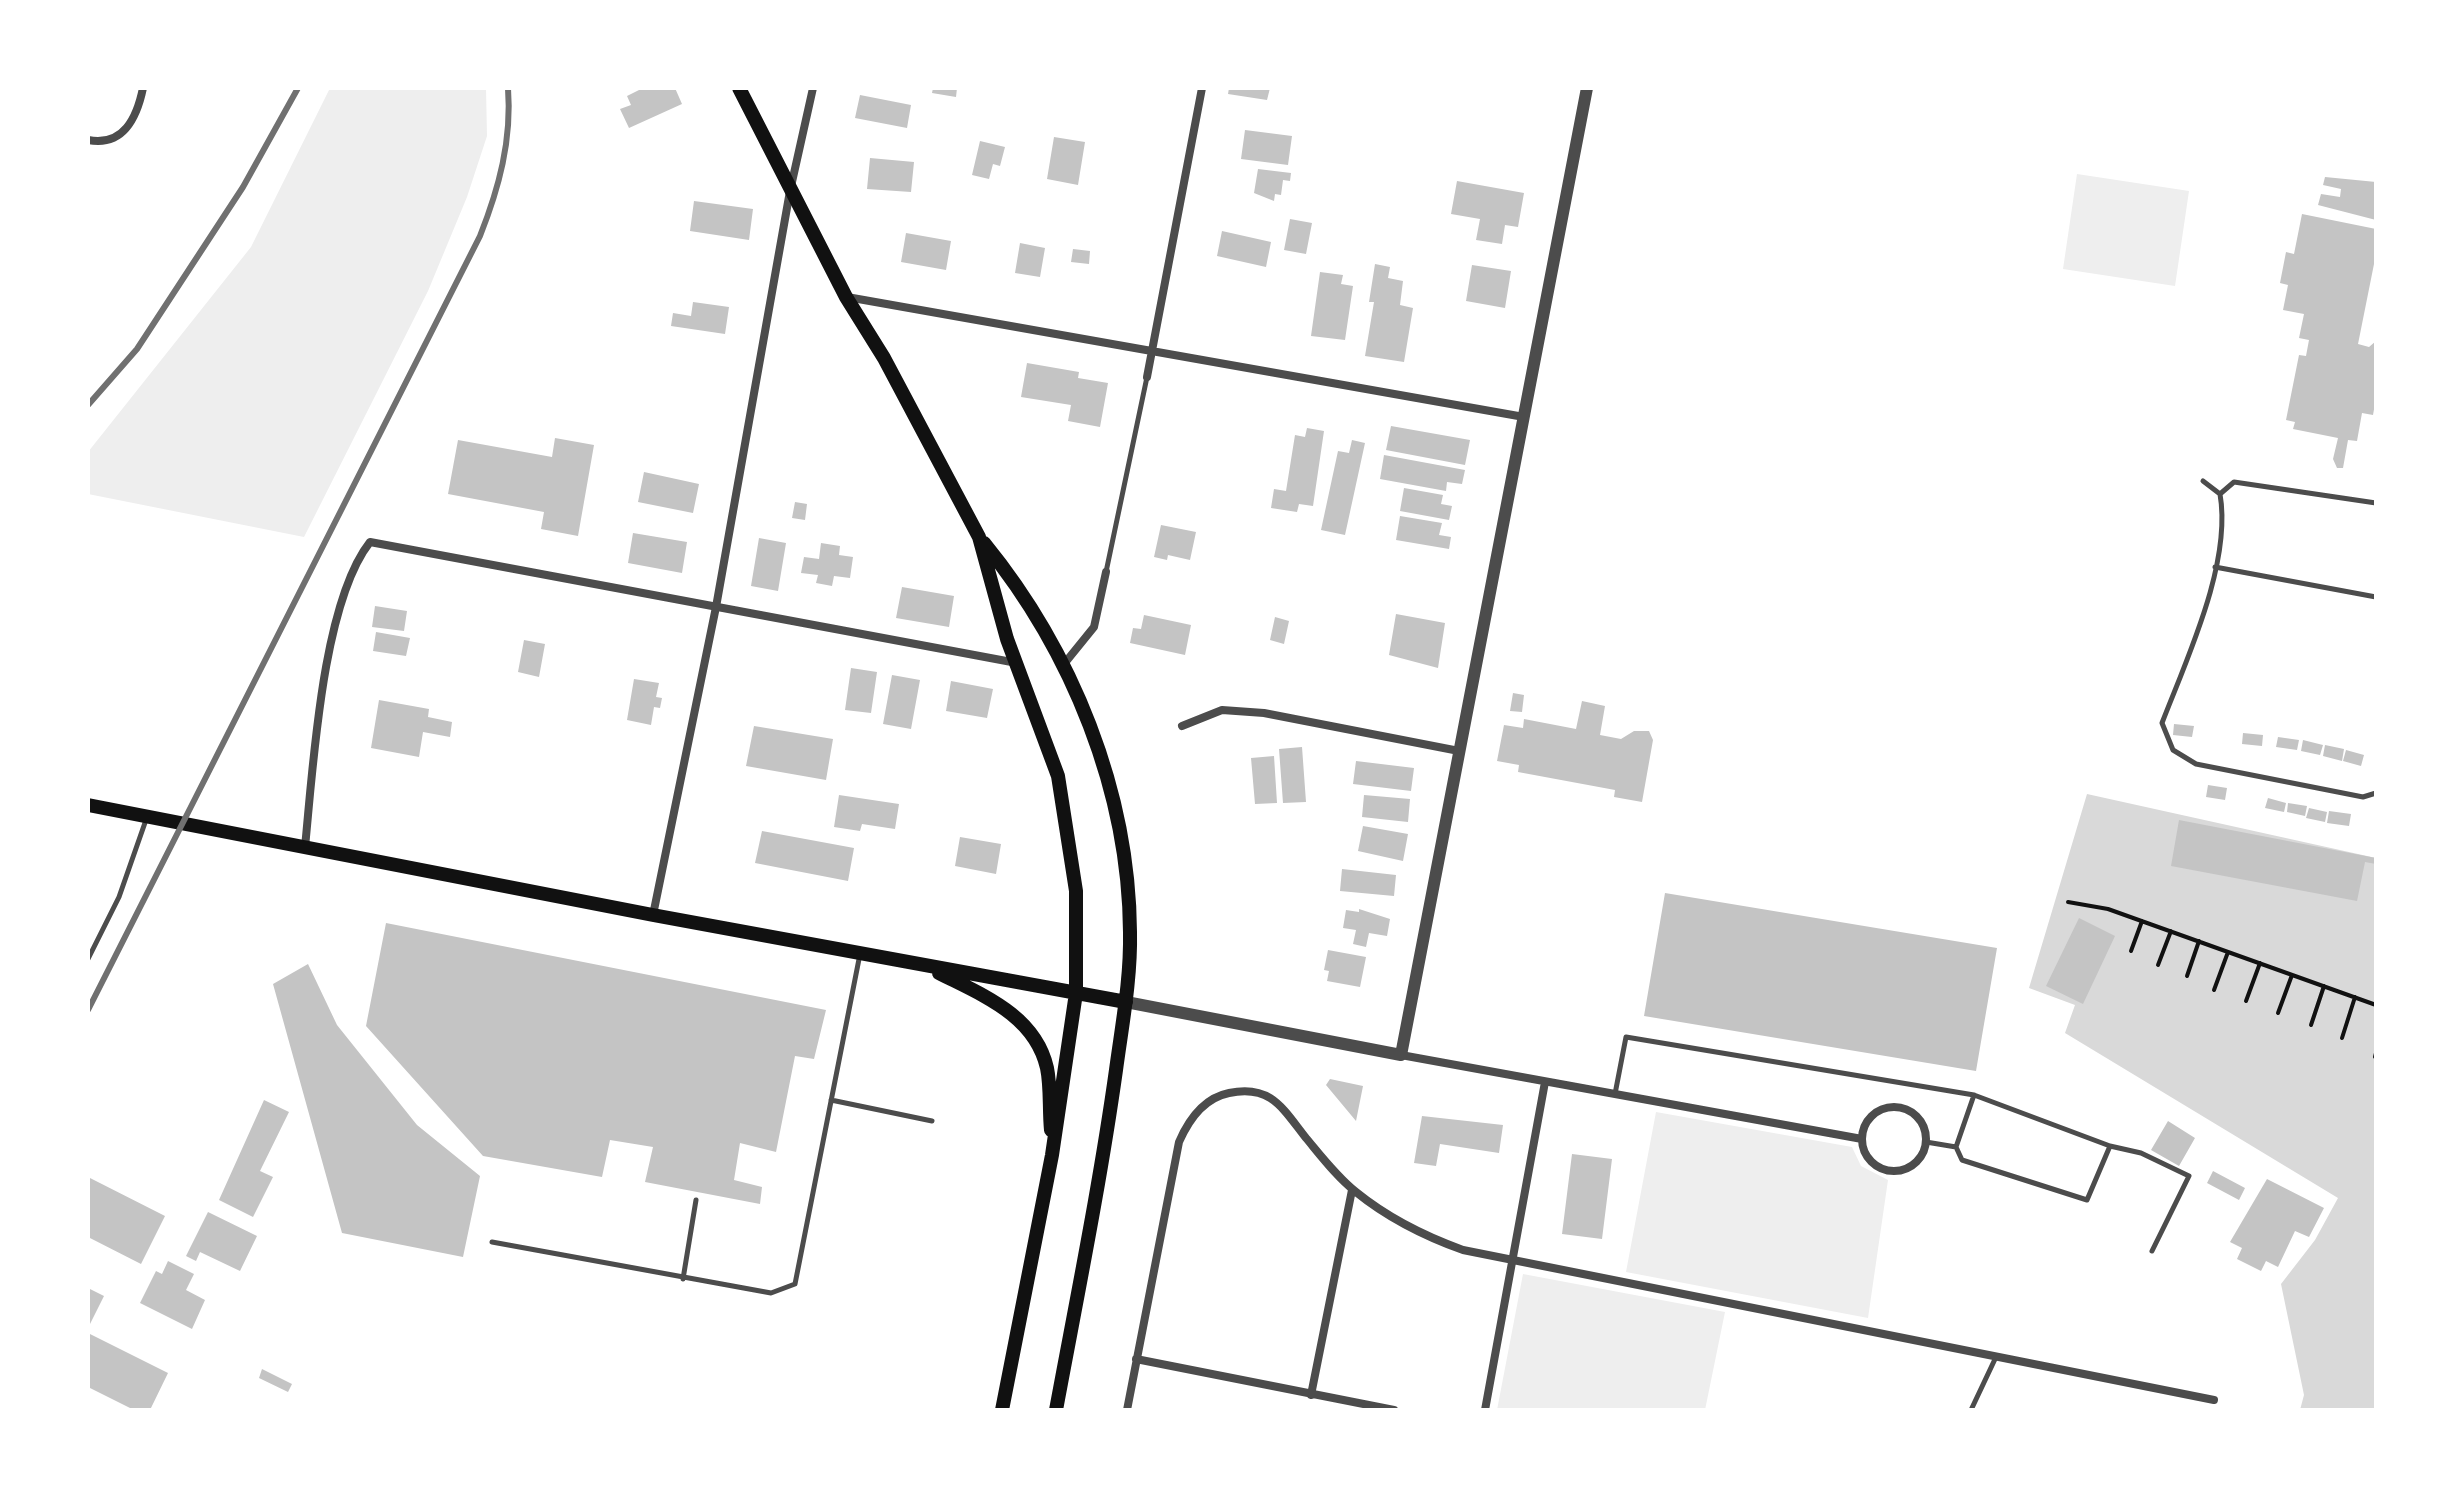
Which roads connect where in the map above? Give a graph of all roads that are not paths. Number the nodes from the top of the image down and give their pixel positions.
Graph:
1 (143, 88) edge
2 (739, 88) edge
3 (813, 88) edge
4 (1202, 88) edge
5 (1587, 88) edge
6 (88, 140) edge
7 (790, 191) junction
8 (846, 297) junction
9 (1151, 350) junction
10 (1147, 377) joint
11 (1524, 417) junction
12 (2203, 481) dead end
13 (2220, 494) junction
14 (2376, 503) edge
15 (979, 537) junction
16 (2215, 567) junction
17 (1106, 572) joint
18 (2376, 597) edge
19 (716, 607) junction
20 (1017, 663) junction
21 (1064, 664) junction
22 (1182, 726) dead end
23 (1459, 751) junction
24 (2376, 793) edge
25 (88, 805) edge
26 (147, 816) junction
27 (305, 847) junction
28 (653, 915) junction
29 (861, 953) junction
30 (88, 959) edge
31 (925, 965) junction
32 (1076, 993) junction
33 (1126, 1002) junction
34 (1401, 1055) junction
35 (1545, 1082) junction
36 (1615, 1094) junction
37 (1974, 1095) junction
38 (831, 1100) junction
39 (932, 1121) dead end
40 (1862, 1139) junction
41 (1926, 1142) junction
42 (2110, 1146) junction
43 (1956, 1147) junction
44 (1052, 1155) junction
45 (1352, 1190) junction
46 (696, 1200) dead end
47 (492, 1242) dead end
48 (2152, 1251) dead end
49 (1513, 1261) junction
50 (683, 1279) junction
51 (1997, 1355) junction
52 (1136, 1359) junction
53 (1311, 1395) junction
54 (2214, 1400) dead end
55 (1002, 1410) edge
56 (1056, 1410) edge
57 (1127, 1410) edge
58 (1394, 1410) edge
59 (1485, 1410) edge
60 (1971, 1410) edge

1 - 6 street
2 - 7 main road
3 - 7 street
4 - 9 street
5 - 11 street
7 - 8 main road
7 - 19 street
8 - 9 street
8 - 15 main road
9 - 10 street
9 - 11 street
10 - 17 lane
11 - 23 street
12 - 13 lane
13 - 14 lane
13 - 16 lane
15 - 20 main road
15 - 21 main road
16 - 18 lane
16 - 24 lane
17 - 21 street
19 - 20 street
19 - 27 street
19 - 28 street
20 - 32 main road
21 - 33 main road
22 - 23 street
23 - 34 street
25 - 26 main road
26 - 27 main road
26 - 30 lane
27 - 28 main road
28 - 29 main road
29 - 31 main road
29 - 38 lane
31 - 32 main road
31 - 44 main road
32 - 33 main road
32 - 44 main road
33 - 34 street
33 - 56 main road
34 - 35 street
35 - 36 street
35 - 49 street
36 - 37 lane
36 - 40 street
37 - 42 lane
37 - 43 lane
38 - 39 lane
38 - 50 lane
40 - 41 street
40 - 41 street
41 - 43 lane
42 - 43 lane
42 - 48 lane
44 - 55 main road
45 - 49 street
45 - 52 street
45 - 53 street
46 - 50 lane
47 - 50 lane
49 - 51 street
49 - 59 street
51 - 54 street
51 - 60 lane
52 - 53 street
52 - 57 street
53 - 58 street

